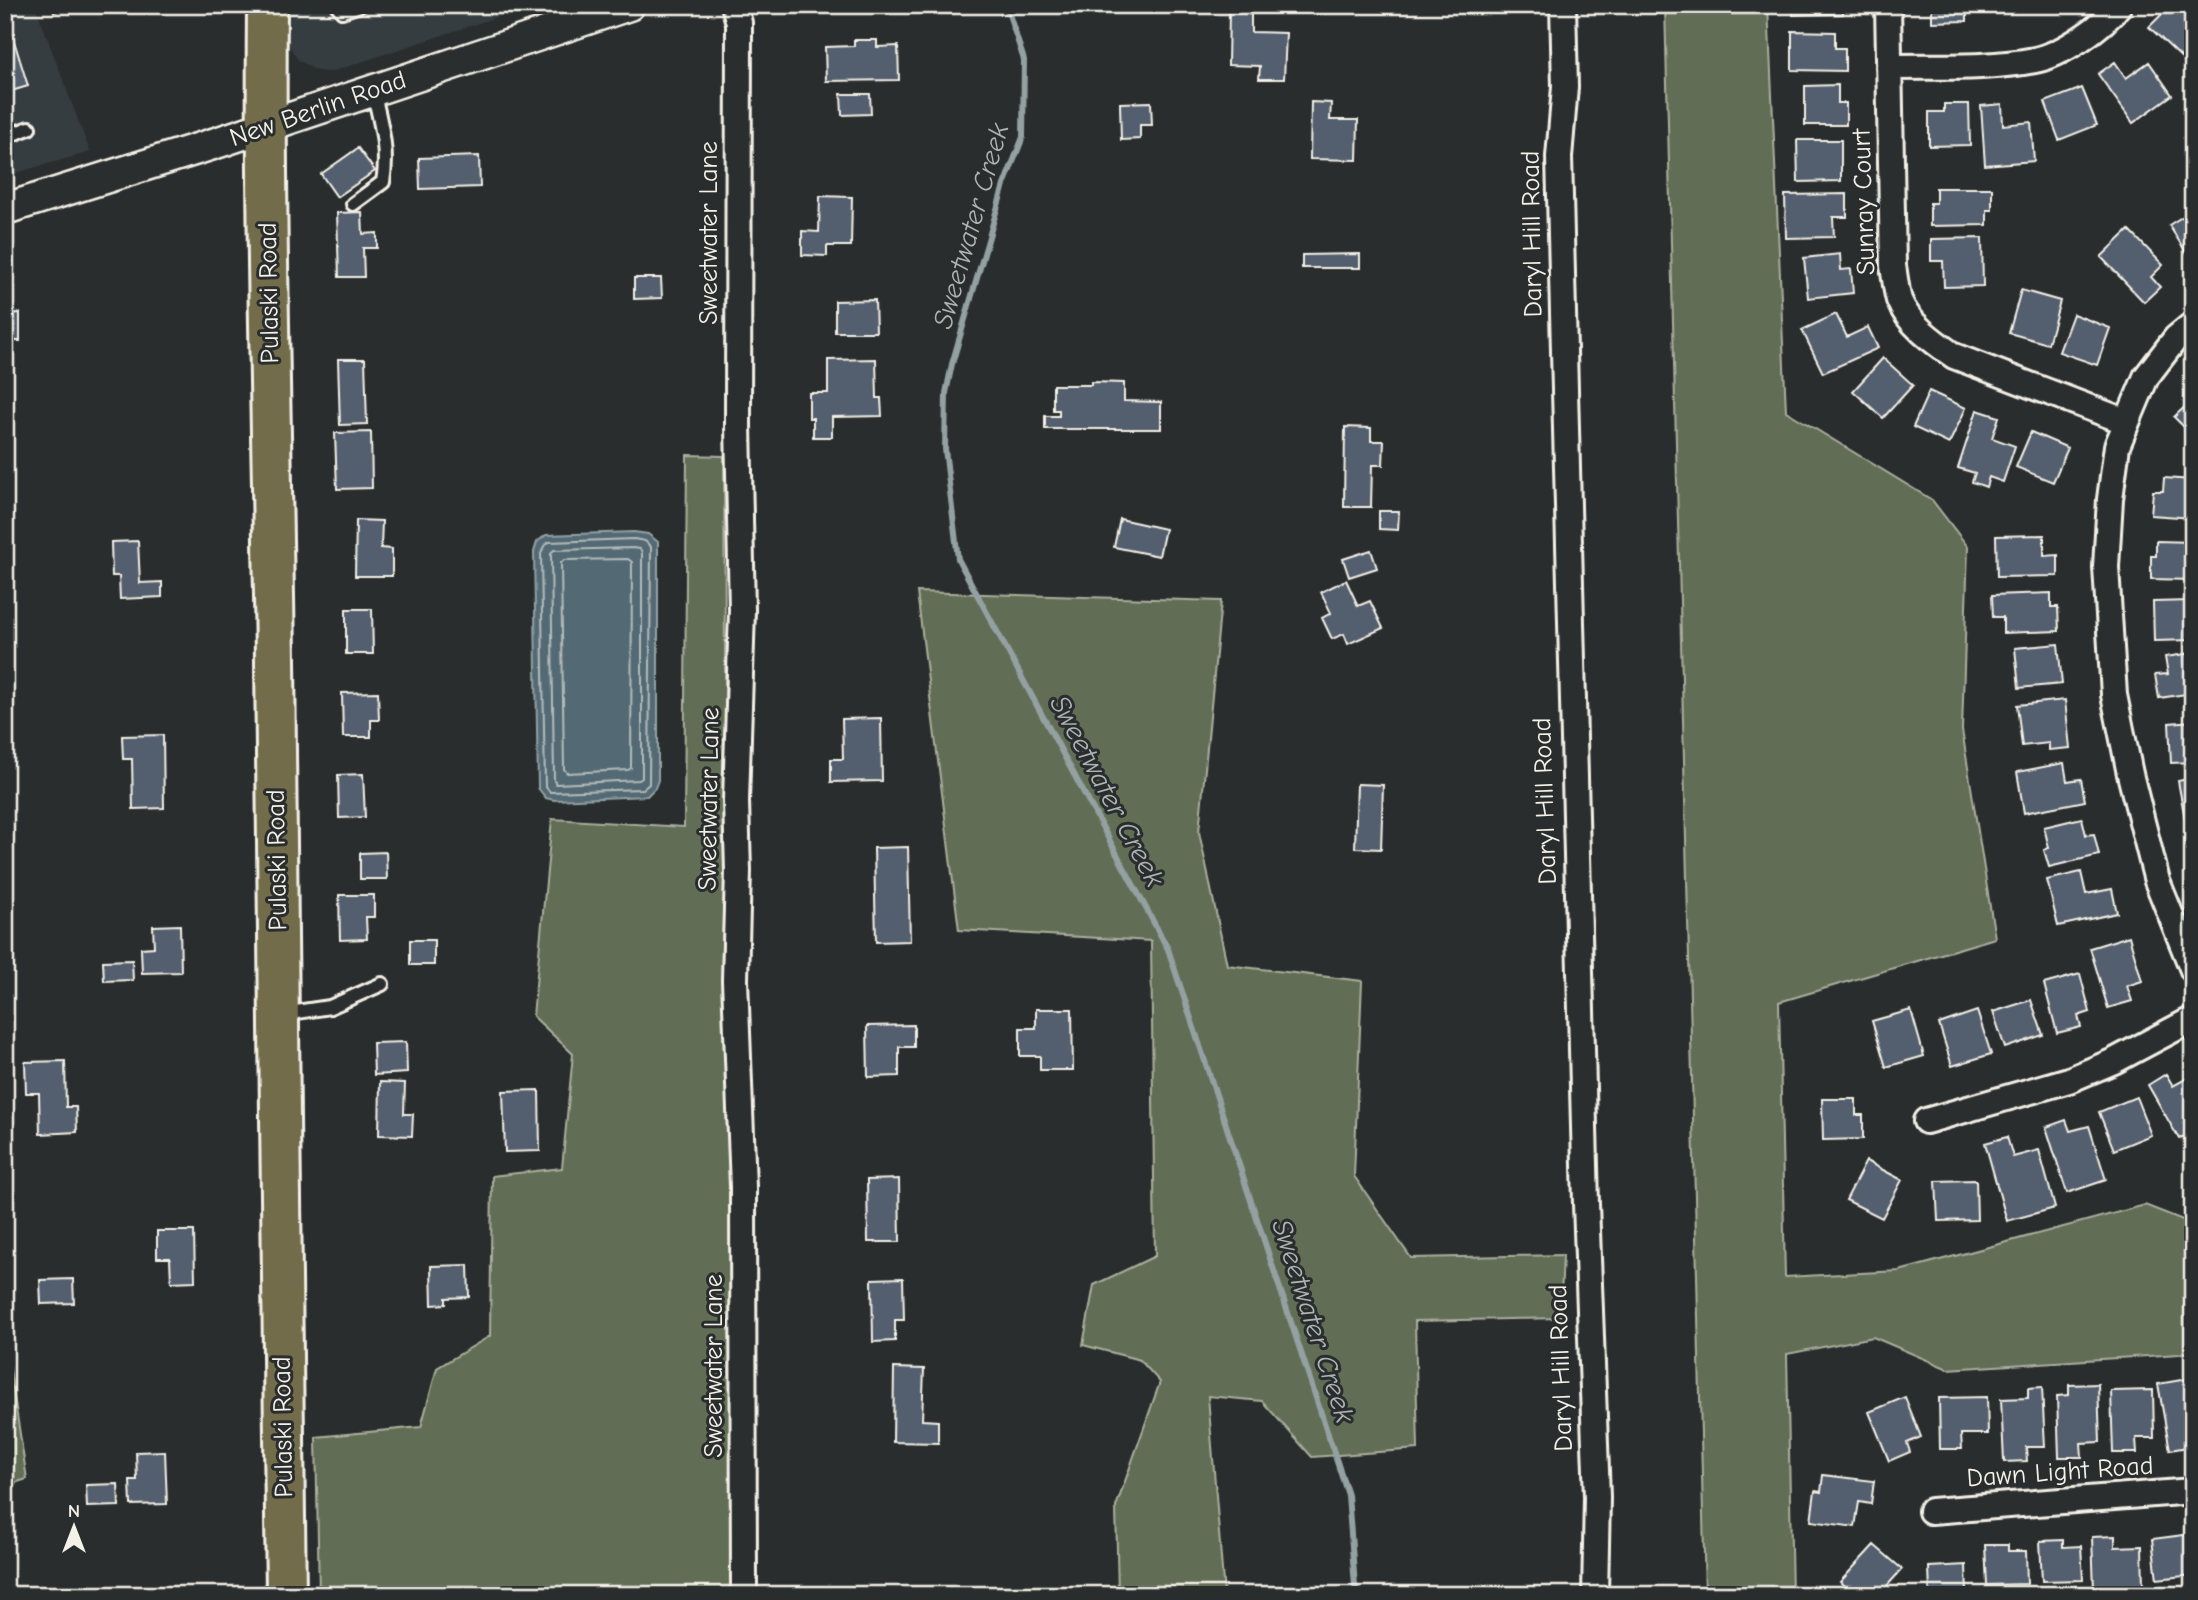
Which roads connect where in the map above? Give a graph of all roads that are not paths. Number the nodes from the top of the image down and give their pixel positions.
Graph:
1 (267, 5) edge
2 (337, 5) edge
3 (360, 5) edge
4 (629, 5) edge
5 (734, 5) edge
6 (1563, 5) edge
7 (1888, 5) edge
8 (2119, 5) edge
9 (594, 11) edge
10 (1889, 67) junction
11 (373, 90) junction
12 (266, 125) junction
13 (29, 128) dead end
14 (5, 137) edge
15 (353, 204) dead end
16 (5, 209) edge
17 (2193, 324) edge
18 (2127, 422) junction
19 (2193, 970) edge
20 (382, 984) dead end
21 (279, 1015) junction
22 (2193, 1019) edge
23 (1926, 1121) dead end
24 (2193, 1491) edge
25 (1931, 1511) dead end
26 (286, 1595) edge
27 (744, 1595) edge
28 (1595, 1595) edge

1 - 12 main road, Pulaski Road
2 - 3 lane
4 - 9 street, New Berlin Road
5 - 27 street, Sweetwater Lane
6 - 28 street, Daryl Hill Road
7 - 10 street, Sunray Court
8 - 10 street
9 - 11 street, New Berlin Road
10 - 18 street, Sunray Court
11 - 12 street, New Berlin Road
11 - 15 lane
12 - 16 street, New Berlin Road
12 - 21 main road, Pulaski Road
13 - 14 lane
17 - 18 street
18 - 19 street
20 - 21 lane
21 - 26 main road, Pulaski Road
22 - 23 street
24 - 25 street, Dawn Light Road

